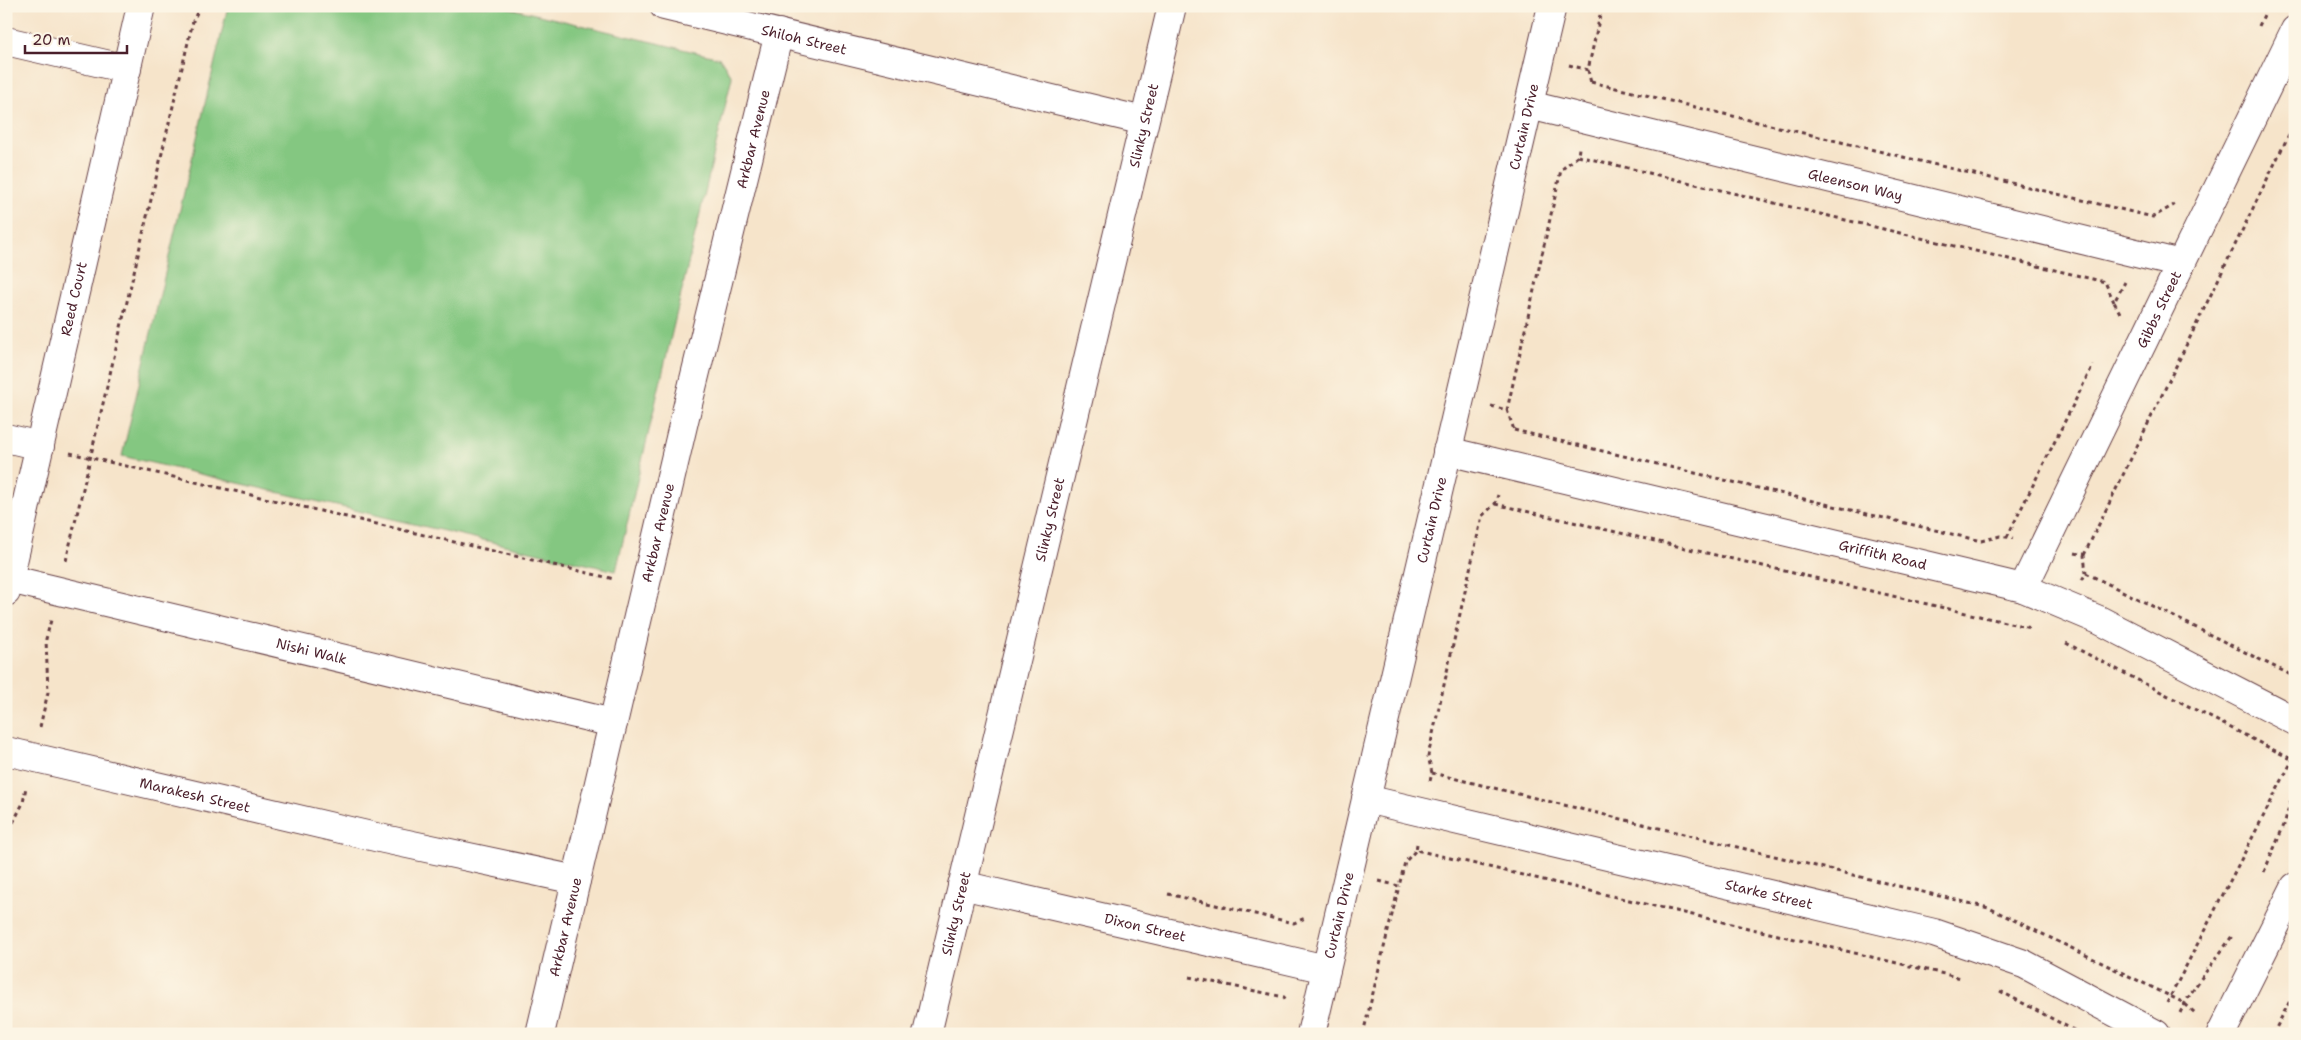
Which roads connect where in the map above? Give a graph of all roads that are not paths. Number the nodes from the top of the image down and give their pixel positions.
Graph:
1 (141, 6) edge
2 (664, 6) edge
3 (1172, 6) edge
4 (1552, 6) edge
5 (2295, 30) edge
6 (779, 34) junction
7 (6, 41) edge
8 (127, 69) junction
9 (1529, 106) junction
10 (1144, 121) junction
11 (2181, 264) junction
12 (6, 438) edge
13 (40, 446) junction
14 (1448, 451) junction
15 (8, 586) edge
16 (2023, 588) junction
17 (2295, 721) edge
18 (613, 723) junction
19 (6, 751) edge
20 (1366, 799) junction
21 (576, 880) junction
22 (962, 885) junction
23 (2295, 887) edge
24 (1326, 969) junction
25 (2162, 1028) edge
26 (540, 1034) edge
27 (927, 1034) edge
28 (1311, 1034) edge
29 (2221, 1034) edge

1 - 8 street, Reed Court
2 - 6 street, Shiloh Street
3 - 10 street, Slinky Street
4 - 9 street, Curtain Drive
5 - 11 street, Gibbs Street
6 - 10 street, Shiloh Street
6 - 18 street, Arkbar Avenue
7 - 8 street
8 - 13 street, Reed Court
9 - 11 street, Gleenson Way
9 - 14 street, Curtain Drive
10 - 22 street, Slinky Street
11 - 16 street, Gibbs Street
12 - 13 street
13 - 15 street, Reed Court
14 - 16 street, Griffith Road
14 - 20 street, Curtain Drive
15 - 18 street, Nishi Walk
16 - 17 street, Griffith Road
18 - 21 street, Arkbar Avenue
19 - 21 street, Marakesh Street
20 - 24 street, Curtain Drive
20 - 25 street, Starke Street
21 - 26 street, Arkbar Avenue
22 - 24 street, Dixon Street
22 - 27 street, Slinky Street
23 - 29 street
24 - 28 street, Curtain Drive

